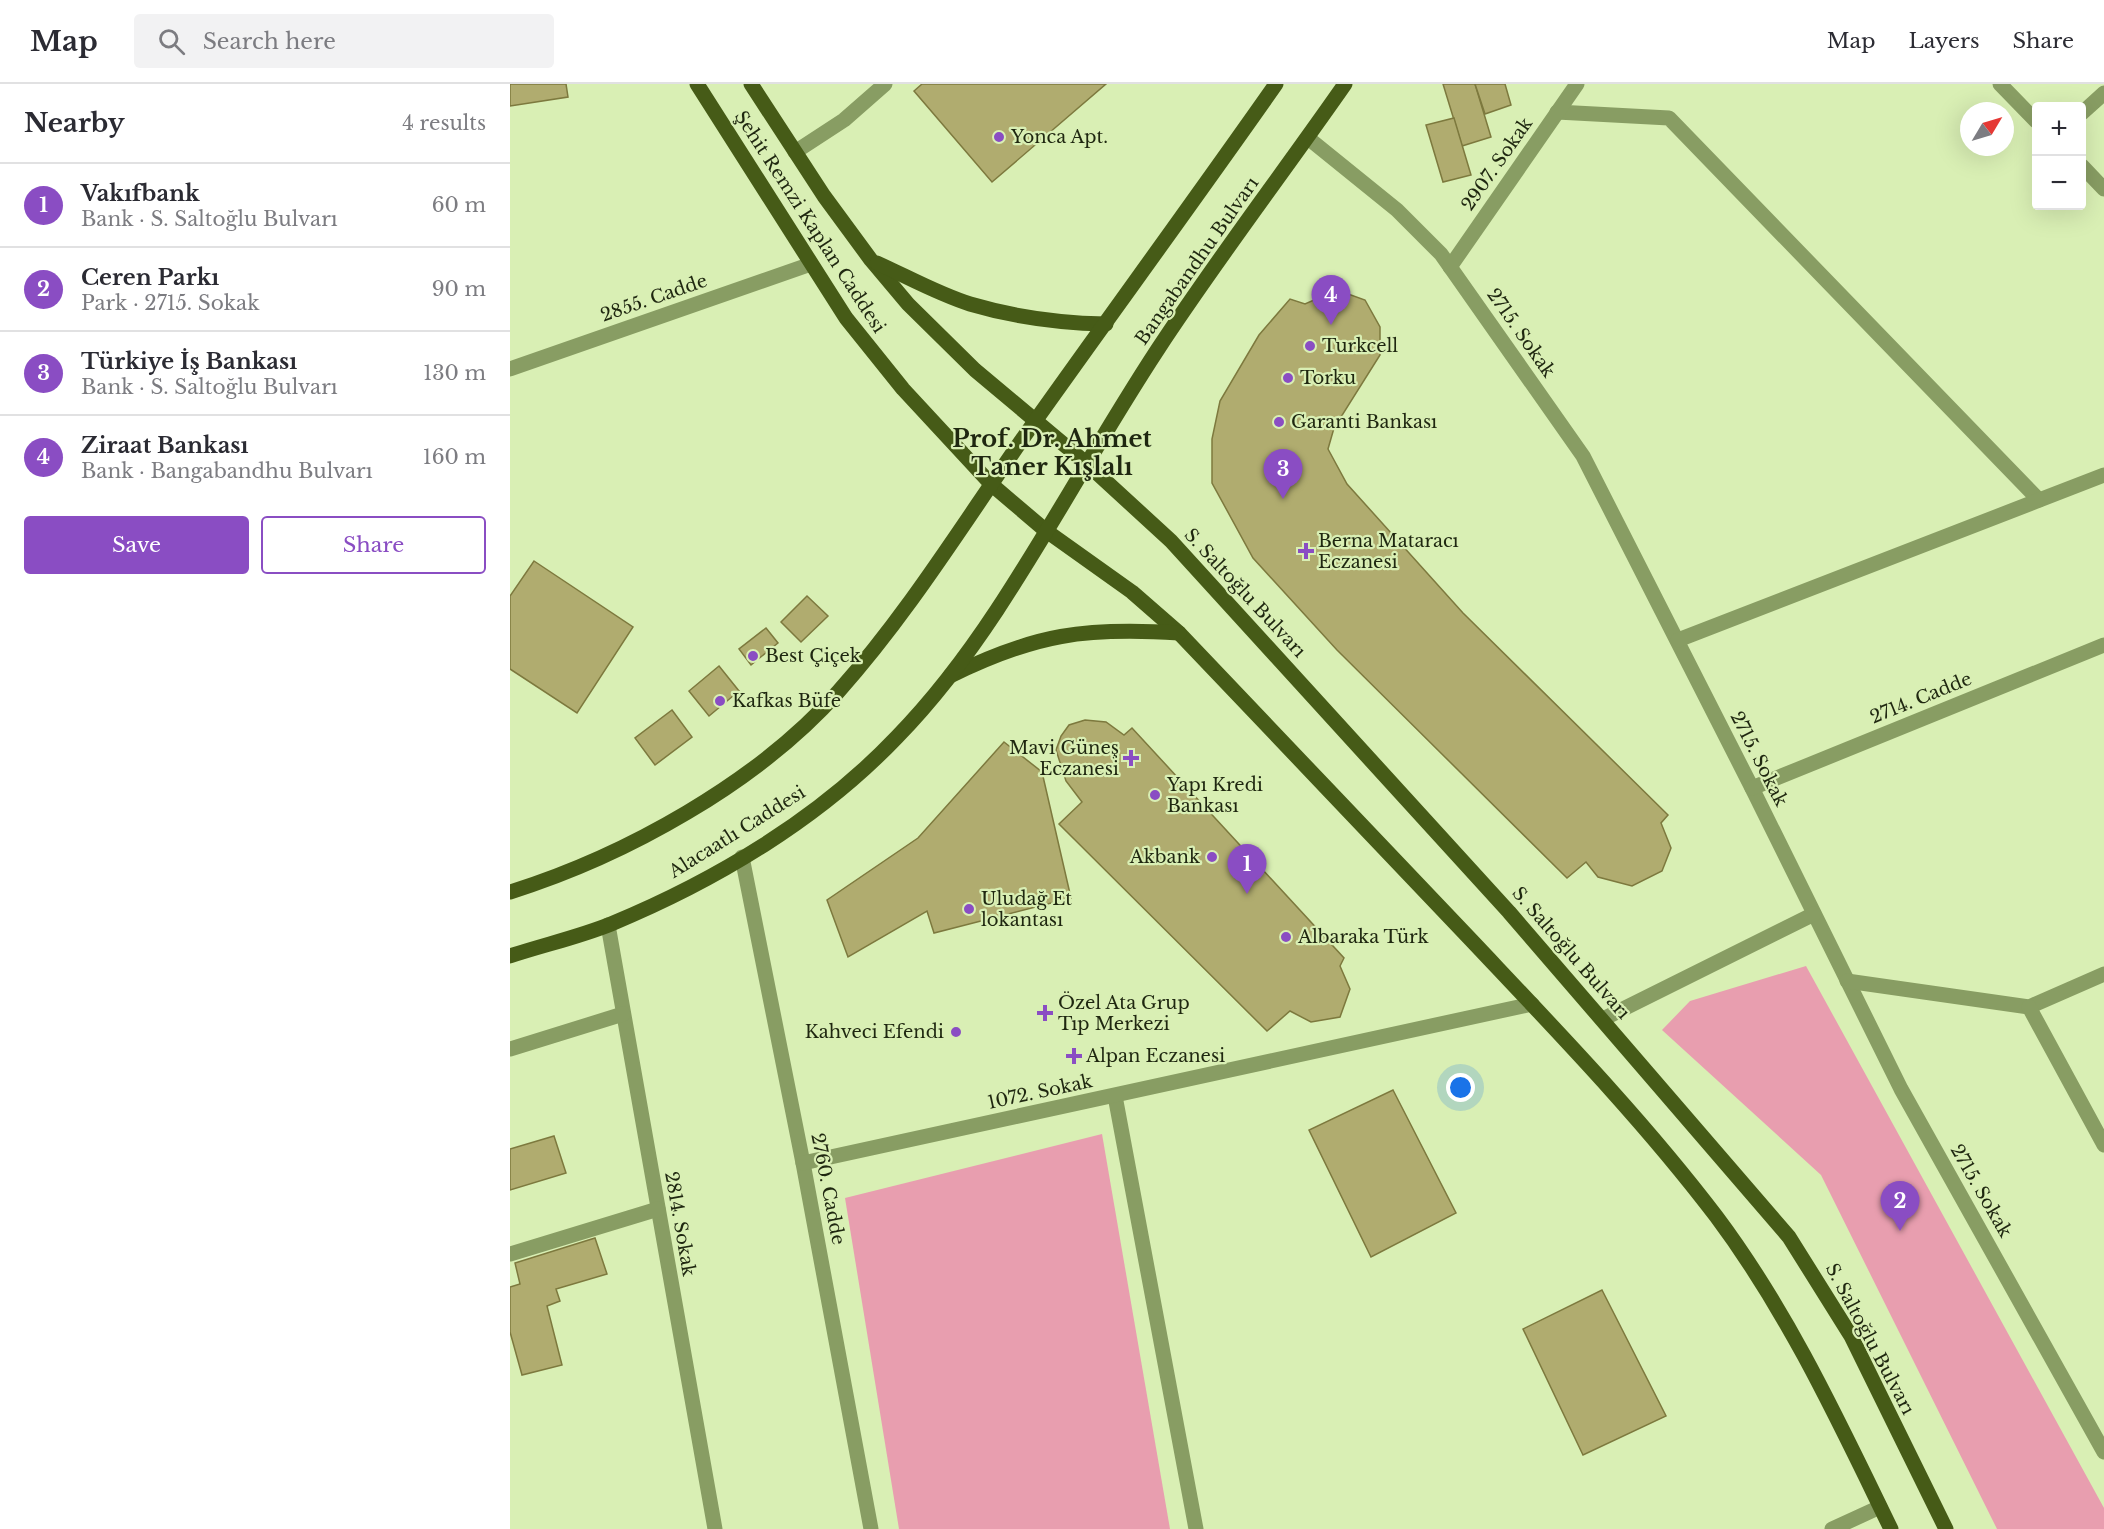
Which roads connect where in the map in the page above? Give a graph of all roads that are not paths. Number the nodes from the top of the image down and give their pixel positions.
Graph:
1 (697, 84) edge
2 (751, 84) edge
3 (885, 84) edge
4 (1276, 84) edge
5 (1345, 84) edge
6 (1577, 84) edge
7 (2000, 84) edge
8 (2104, 93) edge
9 (2086, 109) edge
10 (1557, 112) junction
11 (2032, 116) edge
12 (1308, 138) junction
13 (795, 152) junction
14 (2086, 170) edge
15 (2104, 189) edge
16 (871, 260) junction
17 (811, 264) junction
18 (1450, 267) junction
19 (1106, 324) junction
20 (510, 369) edge
21 (1035, 421) junction
22 (1086, 463) junction
23 (2104, 475) edge
24 (991, 484) junction
25 (2039, 500) junction
26 (1045, 531) junction
27 (1179, 633) junction
28 (1677, 640) junction
29 (2104, 645) edge
30 (948, 678) junction
31 (1752, 788) junction
32 (742, 857) junction
33 (510, 892) edge
34 (1814, 914) junction
35 (608, 925) junction
36 (510, 956) edge
37 (2104, 974) edge
38 (1847, 981) junction
39 (1532, 1004) junction
40 (2029, 1007) junction
41 (623, 1014) junction
42 (1603, 1019) junction
43 (510, 1049) edge
44 (1115, 1096) junction
45 (2104, 1144) edge
46 (803, 1162) junction
47 (658, 1209) junction
48 (510, 1254) edge
49 (2104, 1452) edge
50 (1880, 1507) junction
51 (715, 1529) edge
52 (871, 1529) edge
53 (1196, 1529) edge
54 (1832, 1529) edge
55 (1891, 1529) edge
56 (1946, 1529) edge

1 - 17 main road, Şehit Remzi Kaplan Caddesi
2 - 13 main road, Şehit Remzi Kaplan Caddesi
3 - 13 street
4 - 19 main road, Bangabandhu Bulvarı
5 - 12 main road, Bangabandhu Bulvarı
6 - 10 street, 2907. Sokak
7 - 11 street
8 - 9 street
10 - 18 street, 2907. Sokak
10 - 25 street
12 - 18 street, 2715. Sokak
12 - 22 main road, Bangabandhu Bulvarı
13 - 16 main road, Şehit Remzi Kaplan Caddesi
14 - 15 street
16 - 19 main road
16 - 21 main road, Şehit Remzi Kaplan Caddesi
17 - 20 street, 2855. Cadde
17 - 24 main road, Şehit Remzi Kaplan Caddesi
18 - 28 street, 2715. Sokak
19 - 21 main road, Bangabandhu Bulvarı
21 - 22 main road, Şehit Remzi Kaplan Caddesi
21 - 24 main road, Bangabandhu Bulvarı
22 - 26 main road, Bangabandhu Bulvarı
22 - 42 main road, S. Saltoğlu Bulvarı
23 - 25 street
24 - 26 main road, Şehit Remzi Kaplan Caddesi
24 - 33 main road
25 - 28 street
26 - 27 main road
26 - 30 main road, Alacaatlı Caddesi
27 - 30 main road
27 - 39 main road
28 - 31 street, 2715. Sokak
29 - 31 street, 2714. Cadde
30 - 32 main road, Alacaatlı Caddesi
31 - 34 street, 2715. Sokak
32 - 35 main road, Alacaatlı Caddesi
32 - 46 street, 2760. Cadde
34 - 38 street, 2715. Sokak
34 - 42 street
35 - 36 main road, Alacaatlı Caddesi
35 - 41 street, 2814. Sokak
37 - 40 street
38 - 40 street
38 - 49 street, 2715. Sokak
39 - 44 street, 1072. Sokak
39 - 50 main road
40 - 45 street
41 - 43 street
41 - 47 street, 2814. Sokak
42 - 56 main road, S. Saltoğlu Bulvarı
44 - 46 street, 1072. Sokak
44 - 53 street
46 - 52 street, 2760. Cadde
47 - 48 street
47 - 51 street, 2814. Sokak
50 - 54 street
50 - 55 main road

